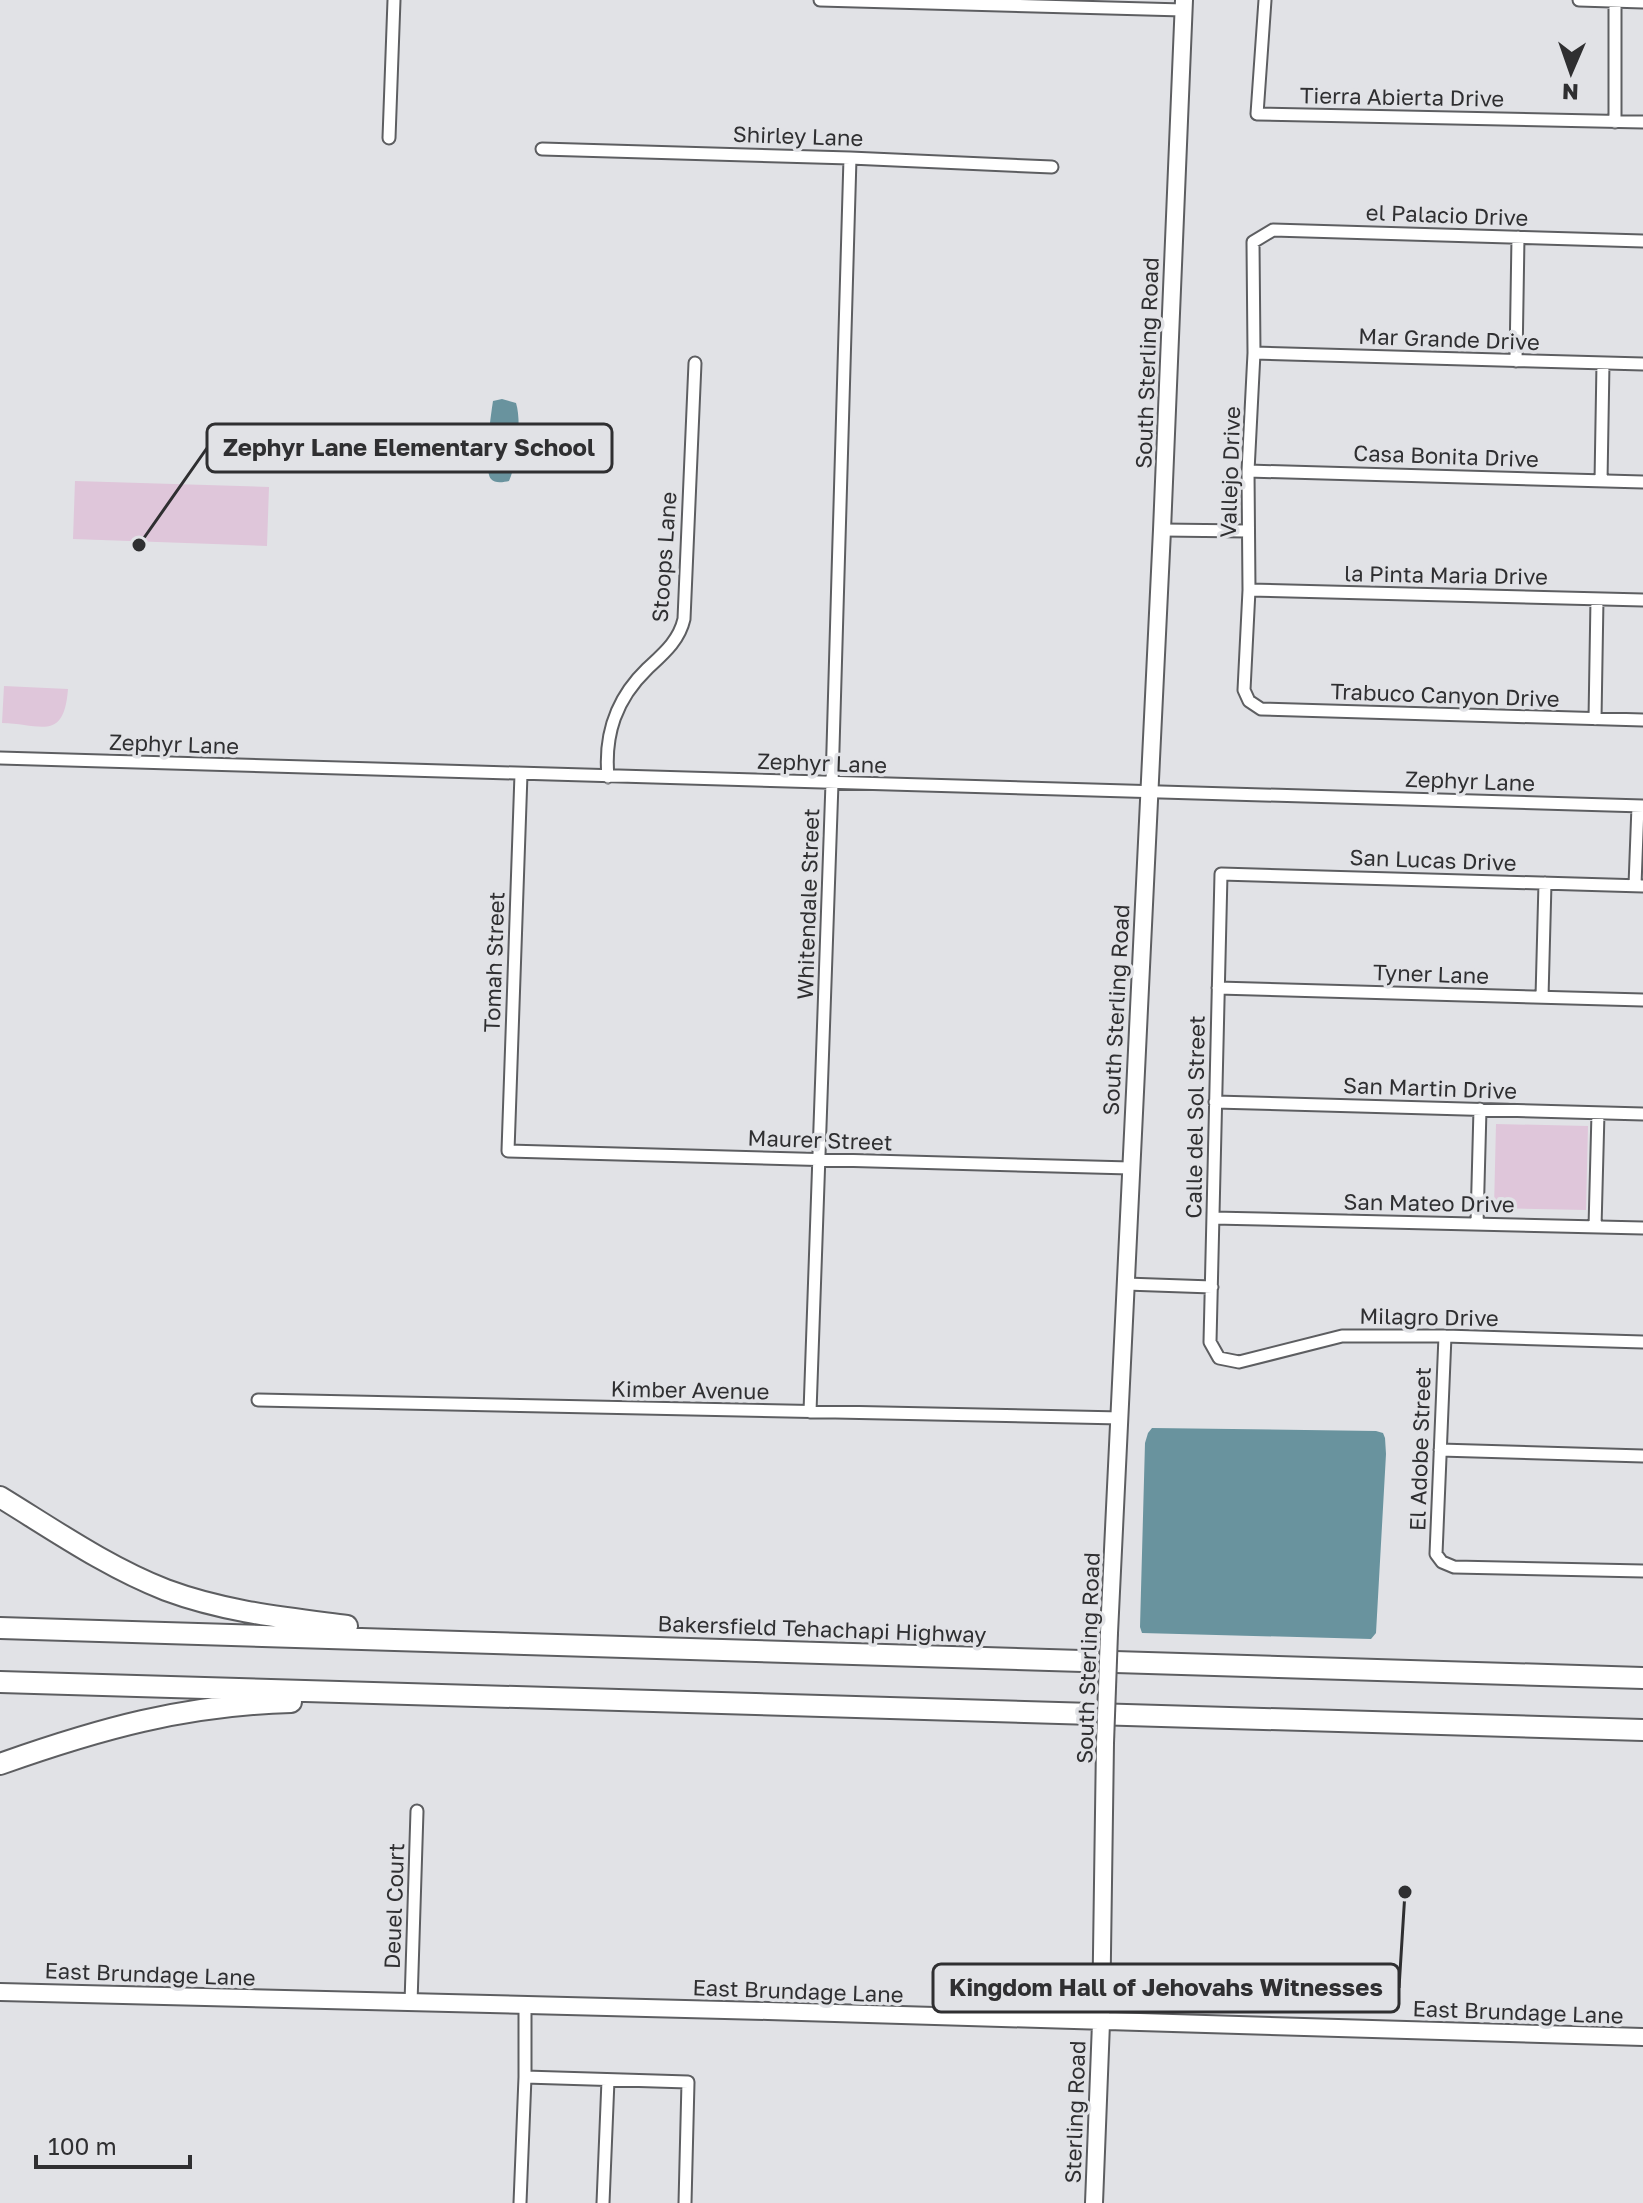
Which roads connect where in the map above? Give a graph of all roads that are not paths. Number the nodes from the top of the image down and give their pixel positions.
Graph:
1 (394, 0) edge
2 (820, 0) edge
3 (1265, 0) edge
4 (1579, 0) edge
5 (1615, 1) edge
6 (1643, 2) edge
7 (1184, 5) edge
8 (1615, 122) junction
9 (1643, 122) edge
10 (389, 138) dead end
11 (542, 149) dead end
12 (850, 158) junction
13 (1052, 167) dead end
14 (1518, 237) junction
15 (1643, 241) edge
16 (1253, 242) joint
17 (1254, 353) junction
18 (1516, 361) junction
19 (695, 363) dead end
20 (1603, 363) junction
21 (1643, 364) edge
22 (1248, 471) junction
23 (1601, 481) junction
24 (1643, 482) edge
25 (1162, 530) junction
26 (1247, 531) junction
27 (1249, 590) junction
28 (1597, 599) junction
29 (1643, 600) edge
30 (1249, 701) joint
31 (1595, 719) junction
32 (1643, 720) edge
33 (0, 758) edge
34 (521, 774) junction
35 (608, 777) junction
36 (832, 783) junction
37 (1149, 792) junction
38 (1640, 806) edge
39 (1221, 874) joint
40 (1545, 883) junction
41 (1639, 886) edge
42 (1218, 988) junction
43 (1542, 997) junction
44 (1643, 1000) edge
45 (1215, 1102) junction
46 (1480, 1109) junction
47 (1598, 1113) junction
48 (1643, 1114) edge
49 (508, 1151) joint
50 (819, 1160) junction
51 (1130, 1168) junction
52 (1213, 1218) junction
53 (1477, 1223) junction
54 (1595, 1227) junction
55 (1643, 1228) edge
56 (1126, 1284) junction
57 (1212, 1287) junction
58 (1445, 1336) junction
59 (1643, 1342) edge
60 (1219, 1358) joint
61 (258, 1400) dead end
62 (810, 1412) junction
63 (1121, 1418) junction
64 (1440, 1450) junction
65 (1643, 1456) edge
66 (0, 1497) edge
67 (1643, 1571) edge
68 (0, 1628) edge
69 (450, 1640) junction
70 (1643, 1678) edge
71 (0, 1682) edge
72 (499, 1696) junction
73 (1566, 1728) junction
74 (1643, 1730) edge
75 (1643, 1743) edge
76 (0, 1764) edge
77 (417, 1811) dead end
78 (0, 1992) edge
79 (411, 2003) junction
80 (525, 2005) junction
81 (1101, 2023) junction
82 (1643, 2037) edge
83 (525, 2077) junction
84 (608, 2080) junction
85 (520, 2203) edge
86 (603, 2203) edge
87 (685, 2203) edge
88 (1094, 2203) edge

1 - 10 street
2 - 7 street
3 - 8 street, Tierra Abierta Drive
4 - 5 street
5 - 6 street
5 - 8 street
7 - 25 street, South Sterling Road
8 - 9 street, Tierra Abierta Drive
11 - 12 street, Shirley Lane
12 - 13 street, Shirley Lane
12 - 36 street, Whitendale Street
14 - 15 street, el Palacio Drive
14 - 16 street, el Palacio Drive
14 - 18 street
16 - 17 street, Vallejo Drive
17 - 18 street, Mar Grande Drive
17 - 22 street, Vallejo Drive
18 - 20 street, Mar Grande Drive
19 - 35 street, Stoops Lane
20 - 21 street, Mar Grande Drive
20 - 23 street
22 - 23 street, Casa Bonita Drive
22 - 26 street, Vallejo Drive
23 - 24 street, Casa Bonita Drive
25 - 26 street
25 - 37 street, South Sterling Road
26 - 27 street, Vallejo Drive
27 - 28 street, la Pinta Maria Drive
27 - 30 street, Vallejo Drive
28 - 29 street, la Pinta Maria Drive
28 - 31 street
30 - 31 street, Trabuco Canyon Drive
31 - 32 street, Trabuco Canyon Drive
33 - 34 street, Zephyr Lane
34 - 35 street, Zephyr Lane
34 - 49 street, Tomah Street
35 - 36 street, Zephyr Lane
36 - 37 street, Zephyr Lane
36 - 50 street, Whitendale Street
37 - 38 street, Zephyr Lane
37 - 51 street, South Sterling Road
38 - 41 street
39 - 40 street, San Lucas Drive
39 - 42 street, Calle del Sol Street
40 - 41 street, San Lucas Drive
40 - 43 street
42 - 43 street, Tyner Lane
42 - 45 street, Calle del Sol Street
43 - 44 street, Tyner Lane
45 - 46 street, San Martin Drive
45 - 52 street, Calle del Sol Street
46 - 47 street, San Martin Drive
46 - 53 street
47 - 48 street, San Martin Drive
47 - 54 street
49 - 50 street, Maurer Street
50 - 51 street, Maurer Street
50 - 62 street, Whitendale Street
51 - 56 street, South Sterling Road
52 - 53 street, San Mateo Drive
52 - 57 street, Calle del Sol Street
53 - 54 street, San Mateo Drive
54 - 55 street, San Mateo Drive
56 - 57 street
56 - 63 street, South Sterling Road
57 - 60 street, Calle del Sol Street
58 - 59 street, Milagro Drive
58 - 60 street, Milagro Drive
58 - 64 street, El Adobe Street
61 - 62 street, Kimber Avenue
62 - 63 street, Kimber Avenue
63 - 81 street, South Sterling Road, bridge
64 - 65 street
64 - 67 street, El Adobe Street
66 - 69 highway
68 - 69 highway, Bakersfield Tehachapi Highway
69 - 70 highway, Bakersfield Tehachapi Highway
71 - 72 highway
72 - 73 highway
72 - 76 highway
73 - 74 highway
73 - 75 highway
77 - 79 street, Deuel Court
78 - 79 street, East Brundage Lane
79 - 80 street, East Brundage Lane
80 - 81 street, East Brundage Lane
80 - 83 street
81 - 82 street, East Brundage Lane
81 - 88 street, Sterling Road
83 - 84 street
83 - 85 street
84 - 86 street
84 - 87 street

